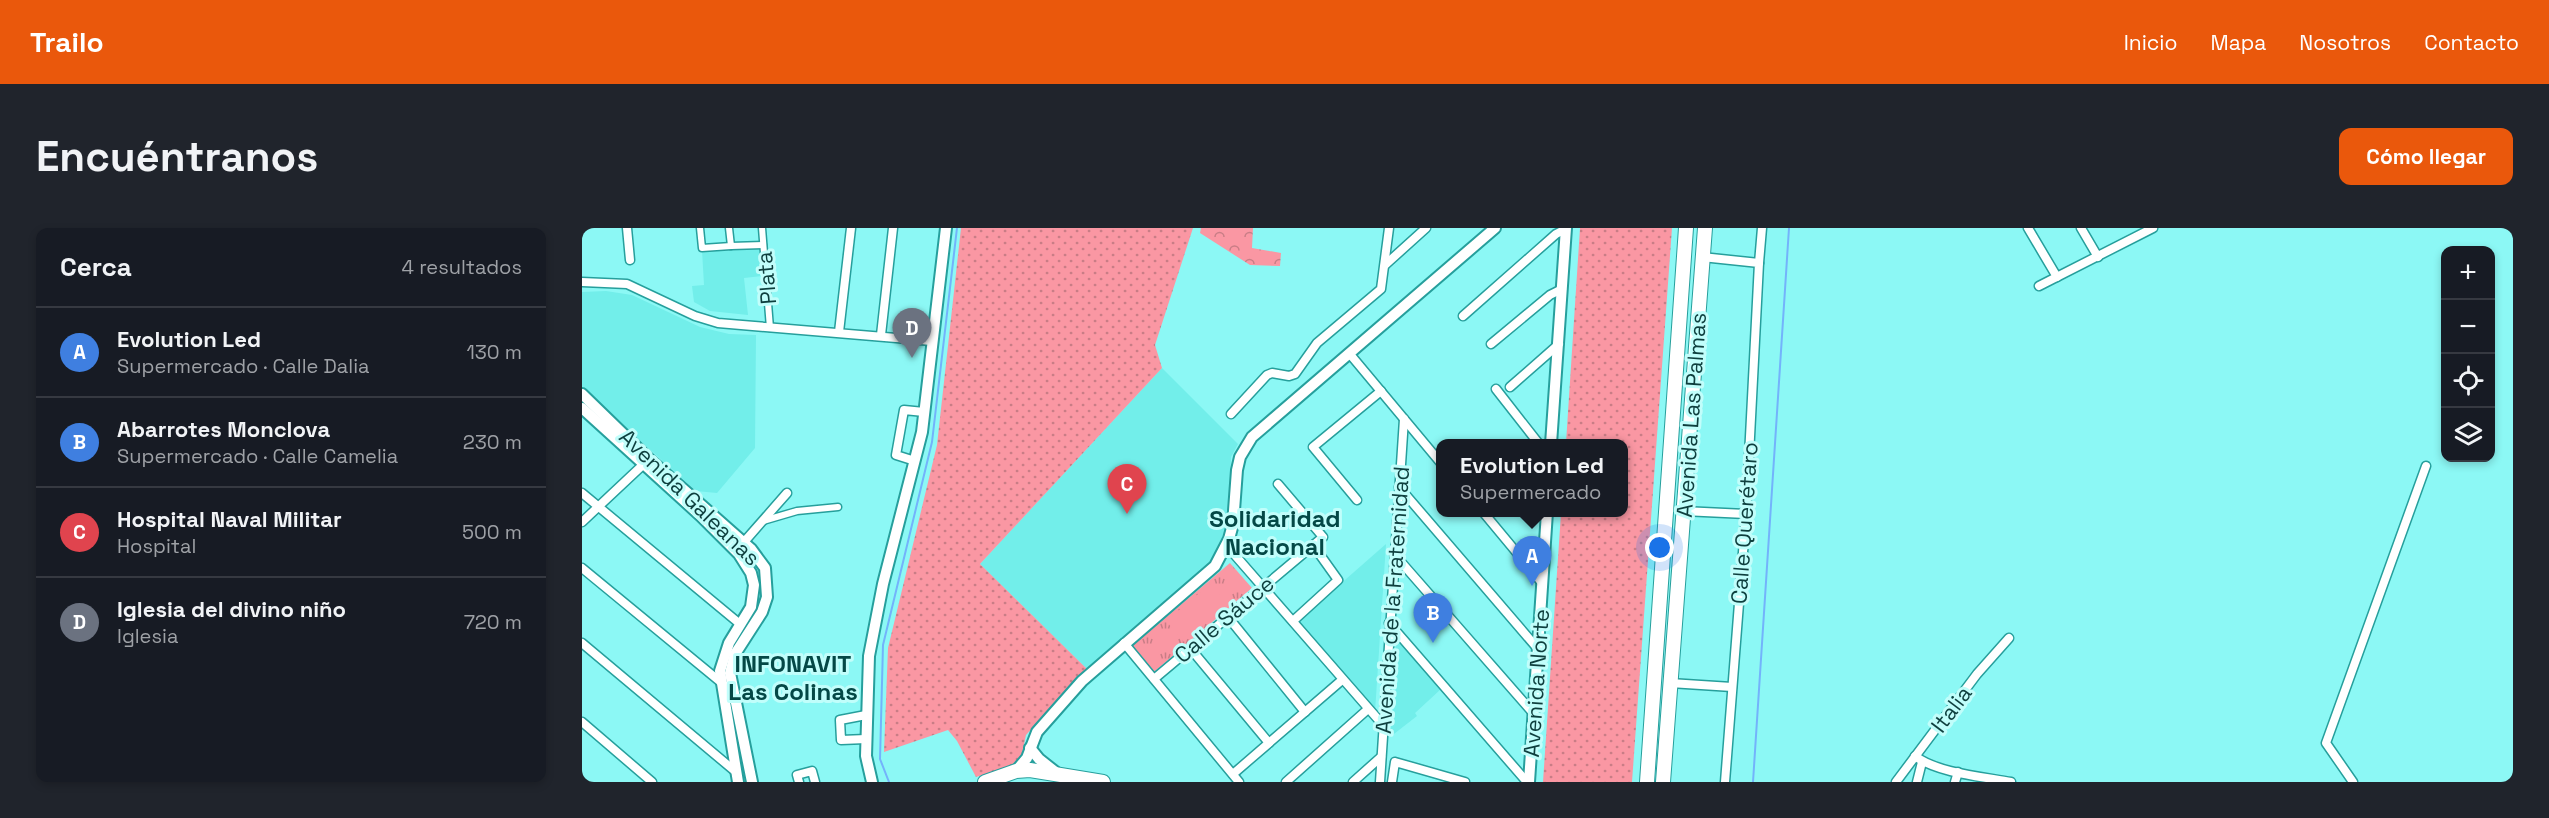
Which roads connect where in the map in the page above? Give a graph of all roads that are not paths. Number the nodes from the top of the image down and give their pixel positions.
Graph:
1 (627, 228) edge
2 (700, 228) edge
3 (729, 228) edge
4 (762, 228) edge
5 (851, 228) edge
6 (893, 228) edge
7 (946, 228) edge
8 (1389, 228) edge
9 (1426, 228) edge
10 (1495, 228) edge
11 (1566, 228) edge
12 (1686, 228) edge
13 (1705, 228) edge
14 (1762, 228) edge
15 (2028, 228) edge
16 (2081, 228) edge
17 (2130, 228) edge
18 (2153, 228) edge
19 (2135, 237) junction
20 (763, 245) junction
21 (731, 246) junction
22 (1702, 257) junction
23 (2098, 257) junction
24 (630, 260) dead end
25 (1759, 263) junction
26 (1385, 265) junction
27 (2057, 277) junction
28 (582, 282) edge
29 (2039, 286) dead end
30 (1562, 289) junction
31 (1463, 316) dead end
32 (770, 328) junction
33 (839, 332) junction
34 (881, 335) junction
35 (932, 341) junction
36 (1491, 344) dead end
37 (1558, 344) junction
38 (1349, 353) junction
39 (1510, 387) dead end
40 (1496, 389) dead end
41 (1381, 391) junction
42 (582, 394) edge
43 (582, 408) edge
44 (924, 412) junction
45 (1231, 414) dead end
46 (1404, 419) junction
47 (1535, 439) edge
48 (1551, 439) edge
49 (1436, 457) edge
50 (915, 461) junction
51 (646, 462) junction
52 (2426, 466) dead end
53 (1278, 484) dead end
54 (1399, 487) junction
55 (582, 493) edge
56 (787, 493) dead end
57 (1357, 500) dead end
58 (599, 507) junction
59 (838, 507) dead end
60 (1683, 511) junction
61 (704, 513) junction
62 (1746, 514) junction
63 (1486, 517) edge
64 (1547, 517) edge
65 (762, 521) junction
66 (582, 522) edge
67 (744, 542) junction
68 (1313, 545) junction
69 (1227, 546) junction
70 (1394, 554) junction
71 (582, 568) edge
72 (1542, 583) junction
73 (1262, 588) junction
74 (1228, 617) junction
75 (1293, 621) junction
76 (1389, 623) junction
77 (740, 624) junction
78 (2009, 638) dead end
79 (582, 643) edge
80 (1124, 643) junction
81 (1190, 648) junction
82 (1538, 649) junction
83 (1154, 680) junction
84 (1342, 680) junction
85 (720, 682) junction
86 (1670, 683) junction
87 (1732, 687) junction
88 (733, 692) junction
89 (1368, 709) junction
90 (1305, 712) junction
91 (1534, 714) junction
92 (866, 715) junction
93 (582, 722) edge
94 (1383, 725) junction
95 (866, 739) junction
96 (1269, 743) junction
97 (1030, 748) junction
98 (1381, 757) junction
99 (1919, 759) junction
100 (1016, 771) junction
101 (1958, 772) junction
102 (1058, 774) junction
103 (1233, 774) junction
104 (737, 777) edge
105 (798, 778) edge
106 (872, 780) edge
107 (1380, 781) edge
108 (1997, 781) edge
109 (652, 782) edge
110 (752, 782) edge
111 (815, 782) edge
112 (985, 782) edge
113 (1103, 782) edge
114 (1239, 782) edge
115 (1286, 782) edge
116 (1353, 782) edge
117 (1391, 782) edge
118 (1464, 782) edge
119 (1528, 782) edge
120 (1647, 782) edge
121 (1663, 782) edge
122 (1725, 782) edge
123 (1896, 782) edge
124 (1917, 782) edge
125 (1955, 782) edge
126 (2011, 782) edge
127 (2353, 782) edge

1 - 24 street
2 - 21 street
3 - 21 street
4 - 20 street, Plata
5 - 33 street
6 - 34 street
7 - 35 street
8 - 26 street
9 - 26 street
10 - 38 street
11 - 30 street
11 - 31 street
12 - 120 main road, Avenida Las Palmas
13 - 22 main road, Avenida Las Palmas
14 - 25 street, Calle Querétaro
15 - 27 street
16 - 23 street
17 - 19 street
18 - 19 street
19 - 23 street
20 - 21 street
20 - 32 street, Plata
22 - 25 street
22 - 60 main road, Avenida Las Palmas
23 - 27 street
25 - 62 street, Calle Querétaro
26 - 45 street
27 - 29 street
28 - 32 street
30 - 36 street
30 - 37 street
32 - 33 street
33 - 34 street
34 - 35 street
35 - 44 street
37 - 39 street
37 - 48 street
38 - 41 street
38 - 69 street
40 - 47 street
41 - 46 street
41 - 57 street
42 - 51 street, Avenida Galeanas
43 - 51 street, Avenida Galeanas
44 - 50 street
44 - 50 street
46 - 49 street
46 - 54 street, Avenida de la Fraternidad
50 - 92 street
51 - 58 street
51 - 61 street, Avenida Galeanas
52 - 127 street
53 - 68 street, Calle Sáuce
54 - 70 street, Avenida de la Fraternidad
54 - 82 street
55 - 58 street
56 - 65 street
58 - 66 street
58 - 77 street
59 - 65 street
60 - 62 street
60 - 86 main road, Avenida Las Palmas
61 - 67 street, Avenida Galeanas
61 - 77 street, Avenida Galeanas
62 - 87 street, Calle Querétaro
63 - 72 street
64 - 72 street, Avenida Norte
65 - 67 street
67 - 88 street, Avenida Galeanas
68 - 73 street, Calle Sáuce
68 - 75 street
69 - 73 street
69 - 80 street
70 - 76 street, Avenida de la Fraternidad
70 - 91 street
71 - 85 street
72 - 82 street, Avenida Norte
73 - 74 street, Calle Sáuce
73 - 75 street
74 - 81 street, Calle Sáuce
74 - 90 street
75 - 84 street
76 - 94 street, Avenida de la Fraternidad
76 - 119 street
77 - 85 street, Avenida Galeanas
78 - 99 street, Italia
79 - 104 street
80 - 83 street
80 - 97 street
81 - 83 street, Calle Sáuce
81 - 96 street
82 - 91 street, Avenida Norte
83 - 103 street
84 - 89 street
84 - 90 street
85 - 88 street
85 - 104 street, Avenida Galeanas
86 - 87 street
86 - 121 main road, Avenida Las Palmas
87 - 122 street, Calle Querétaro
88 - 110 street, Avenida Galeanas
89 - 94 street
89 - 115 street
90 - 96 street
91 - 119 street, Avenida Norte
92 - 95 street
92 - 95 street
93 - 109 street
94 - 98 street, Avenida de la Fraternidad
95 - 106 street
96 - 103 street
97 - 100 street
97 - 102 street
98 - 107 street, Avenida de la Fraternidad
98 - 116 street
99 - 101 street
99 - 123 street, Italia
99 - 124 street
100 - 102 main road
100 - 112 main road
101 - 108 street
101 - 125 street
102 - 113 main road
103 - 114 street
105 - 111 street
107 - 117 street
108 - 126 street
117 - 118 street

